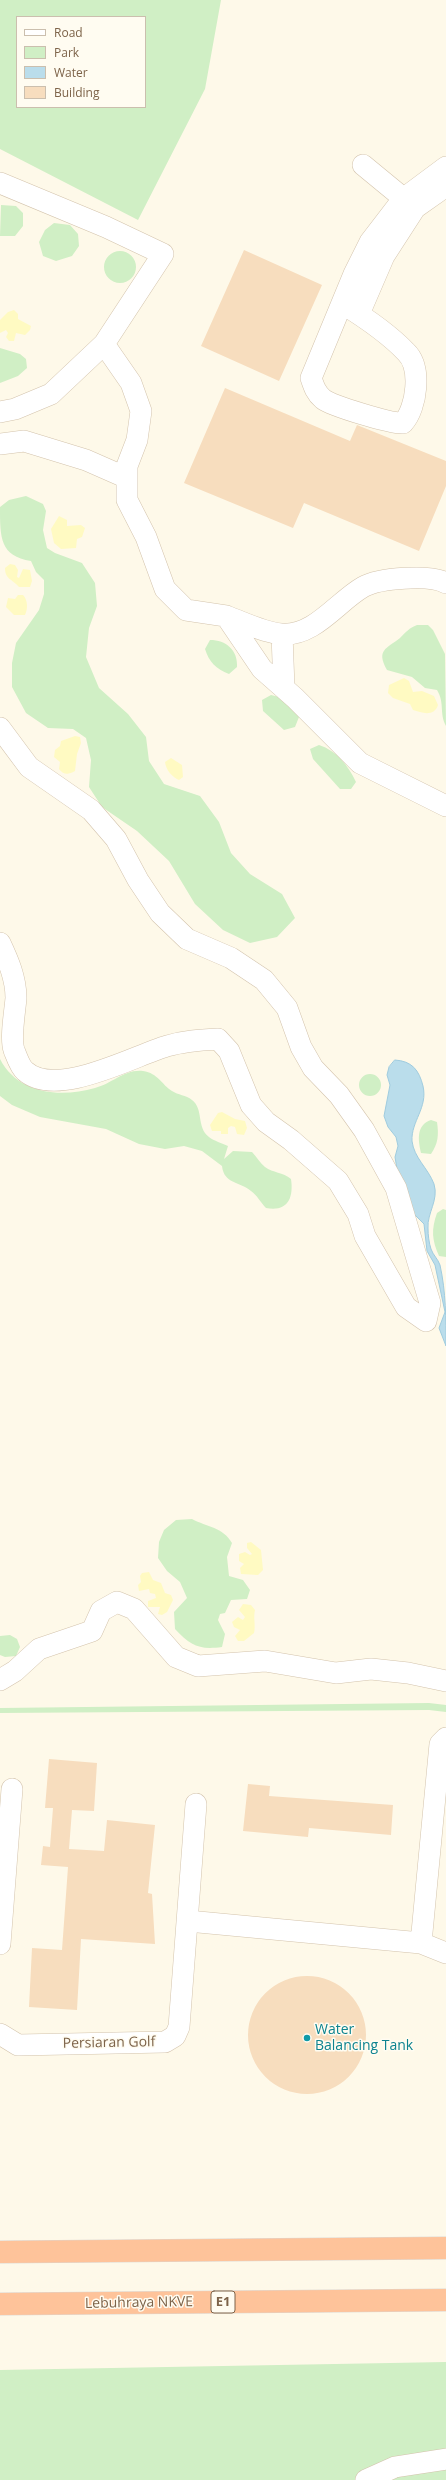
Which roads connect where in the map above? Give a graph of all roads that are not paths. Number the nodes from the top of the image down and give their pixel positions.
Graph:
1 (363, 165) dead end
2 (446, 167) edge
3 (0, 183) edge
4 (446, 186) edge
5 (409, 203) junction
6 (351, 309) junction
7 (104, 344) junction
8 (0, 412) edge
9 (0, 444) edge
10 (127, 478) junction
11 (446, 583) edge
12 (226, 616) junction
13 (282, 634) junction
14 (284, 688) junction
15 (0, 728) edge
16 (446, 806) edge
17 (0, 943) edge
18 (0, 1680) edge
19 (446, 1681) edge
20 (446, 1738) edge
21 (12, 1789) dead end
22 (440, 1797) edge
23 (196, 1804) dead end
24 (188, 1921) junction
25 (421, 1943) junction
26 (0, 1944) edge
27 (446, 1952) edge
28 (0, 2034) edge
29 (446, 2248) edge
30 (0, 2252) edge
31 (446, 2300) edge
32 (0, 2304) edge
33 (446, 2459) edge
34 (366, 2480) edge

1 - 5 street
2 - 5 street
3 - 7 street
4 - 5 street
5 - 6 street
6 - 6 street
7 - 8 street
7 - 10 street
9 - 10 street
10 - 12 street
11 - 13 street
12 - 13 street
12 - 14 street
13 - 14 street
14 - 16 street
15 - 17 street
18 - 19 street
20 - 22 street
21 - 26 street
22 - 25 street
23 - 24 street, Persiaran Golf
24 - 25 street
24 - 28 street, Persiaran Golf
25 - 27 street
29 - 30 highway
31 - 32 highway, Lebuhraya NKVE / E1
33 - 34 street

